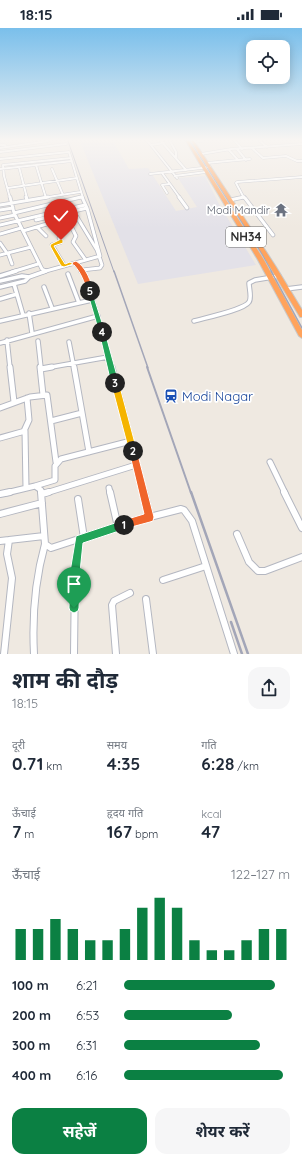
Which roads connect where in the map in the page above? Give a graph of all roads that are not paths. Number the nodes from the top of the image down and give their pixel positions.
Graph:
1 (2, 170) edge
2 (20, 170) edge
3 (37, 170) edge
4 (53, 170) edge
5 (75, 170) edge
6 (185, 170) edge
7 (197, 170) edge
8 (209, 170) edge
9 (209, 170) edge
10 (172, 172) junction
11 (162, 173) junction
12 (150, 174) dead end
13 (302, 177) edge
14 (77, 178) junction
15 (58, 181) junction
16 (41, 184) junction
17 (169, 184) junction
18 (24, 186) junction
19 (8, 188) junction
20 (80, 192) junction
21 (167, 193) dead end
22 (63, 195) junction
23 (82, 197) junction
24 (46, 198) junction
25 (245, 198) junction
26 (27, 200) junction
27 (230, 200) junction
28 (11, 203) junction
29 (0, 205) edge
30 (86, 206) junction
31 (13, 208) junction
32 (187, 208) dead end
33 (0, 210) edge
34 (14, 214) junction
35 (34, 216) junction
36 (0, 218) edge
37 (18, 220) junction
38 (36, 220) junction
39 (50, 223) junction
40 (0, 225) edge
41 (41, 225) junction
42 (71, 226) dead end
43 (36, 227) junction
44 (22, 230) junction
45 (0, 234) edge
46 (273, 235) dead end
47 (46, 236) dead end
48 (0, 243) edge
49 (31, 247) junction
50 (8, 253) junction
51 (0, 254) edge
52 (100, 256) junction
53 (85, 259) junction
54 (270, 262) junction
55 (76, 263) junction
56 (262, 263) junction
57 (12, 264) dead end
58 (38, 264) junction
59 (64, 266) junction
60 (82, 270) junction
61 (46, 271) junction
62 (68, 274) dead end
63 (0, 276) edge
64 (279, 276) junction
65 (29, 277) junction
66 (269, 278) junction
67 (0, 281) edge
68 (14, 284) junction
69 (0, 287) edge
70 (44, 287) dead end
71 (302, 287) edge
72 (286, 289) junction
73 (17, 294) junction
74 (0, 299) edge
75 (92, 300) junction
76 (79, 303) junction
77 (299, 304) edge
78 (52, 308) junction
79 (28, 313) junction
80 (23, 315) junction
81 (302, 315) edge
82 (98, 316) junction
83 (0, 321) edge
84 (194, 321) dead end
85 (32, 333) junction
86 (302, 336) edge
87 (7, 340) junction
88 (38, 341) dead end
89 (69, 342) dead end
90 (0, 343) edge
91 (108, 357) junction
92 (73, 364) junction
93 (41, 369) junction
94 (43, 395) junction
95 (27, 398) junction
96 (14, 402) junction
97 (0, 408) edge
98 (82, 413) junction
99 (51, 421) junction
100 (24, 431) junction
101 (0, 438) edge
102 (130, 441) junction
103 (89, 452) junction
104 (56, 462) junction
105 (270, 462) dead end
106 (136, 465) junction
107 (35, 486) junction
108 (26, 488) junction
109 (109, 488) dead end
110 (0, 494) edge
111 (42, 494) junction
112 (78, 499) dead end
113 (42, 503) junction
114 (0, 514) edge
115 (150, 517) junction
116 (118, 527) junction
117 (302, 528) edge
118 (237, 534) dead end
119 (44, 536) junction
120 (81, 539) junction
121 (9, 540) junction
122 (0, 541) edge
123 (44, 544) junction
124 (302, 557) edge
125 (206, 566) junction
126 (163, 580) dead end
127 (130, 593) dead end
128 (146, 599) dead end
129 (4, 654) edge
130 (34, 654) edge
131 (74, 654) edge
132 (116, 654) edge
133 (153, 654) edge
134 (234, 654) edge

1 - 19 street
2 - 18 street
3 - 16 street
4 - 15 street
5 - 14 street
6 - 10 street
7 - 10 street
8 - 27 highway, NH34
9 - 56 highway, NH34
10 - 11 street
11 - 12 street
11 - 17 street
13 - 25 street
14 - 15 street
14 - 20 street
15 - 16 street
15 - 22 street
16 - 18 street
16 - 24 street
17 - 21 street
17 - 32 street
18 - 19 street
18 - 26 street
19 - 28 street
20 - 22 street
20 - 23 street
22 - 24 street
23 - 30 street
23 - 34 street
24 - 26 street
25 - 27 street
25 - 46 street
26 - 28 street
27 - 54 highway, NH34
28 - 29 street
28 - 31 street
30 - 35 street
30 - 38 street
30 - 52 street
31 - 33 street
31 - 34 street
34 - 36 street
34 - 37 street
35 - 37 street
35 - 38 street
37 - 40 street
37 - 44 street
38 - 41 street
39 - 41 street
39 - 52 street
39 - 59 street
41 - 43 street
42 - 53 street
43 - 44 street
43 - 47 street
44 - 45 street
44 - 49 street
48 - 50 street
49 - 50 street
49 - 58 street
50 - 51 street
50 - 57 street
52 - 53 street
52 - 60 street
53 - 55 street
54 - 56 highway
54 - 64 highway, NH34
55 - 59 street
55 - 60 street
56 - 66 highway, NH34
58 - 61 street
58 - 63 street
59 - 61 street
60 - 75 street
61 - 65 street
62 - 76 street
64 - 66 street
64 - 72 highway, NH34
65 - 67 street
65 - 68 street
66 - 84 street
66 - 86 highway, NH34
68 - 69 street
68 - 73 street
70 - 78 street
71 - 72 street
72 - 77 highway, NH34
73 - 74 street
73 - 80 street
75 - 76 street
75 - 82 street
76 - 78 street
77 - 81 highway, NH34
78 - 79 street
79 - 80 street
79 - 85 street
80 - 83 street
82 - 85 street
82 - 91 street
85 - 87 street
87 - 90 street
87 - 96 street
88 - 93 street
89 - 92 street
91 - 92 street
91 - 102 street
92 - 93 street
92 - 98 street
93 - 94 street
94 - 95 street
94 - 99 street
95 - 96 street
95 - 100 street
96 - 97 street
98 - 99 street
98 - 103 street
99 - 104 street
100 - 101 street
100 - 108 street
102 - 103 street
102 - 106 street
103 - 104 street
104 - 107 street
105 - 117 street
106 - 111 street
106 - 115 street
107 - 108 street
107 - 111 street
108 - 110 street
109 - 116 street
111 - 113 street
112 - 120 street
113 - 114 street
113 - 119 street
115 - 116 street
115 - 125 street
116 - 120 street
118 - 124 street
119 - 121 street
119 - 123 street
120 - 123 street
120 - 131 street
121 - 122 street
121 - 129 street
123 - 130 street
125 - 126 street
125 - 134 street
127 - 132 street
128 - 133 street

